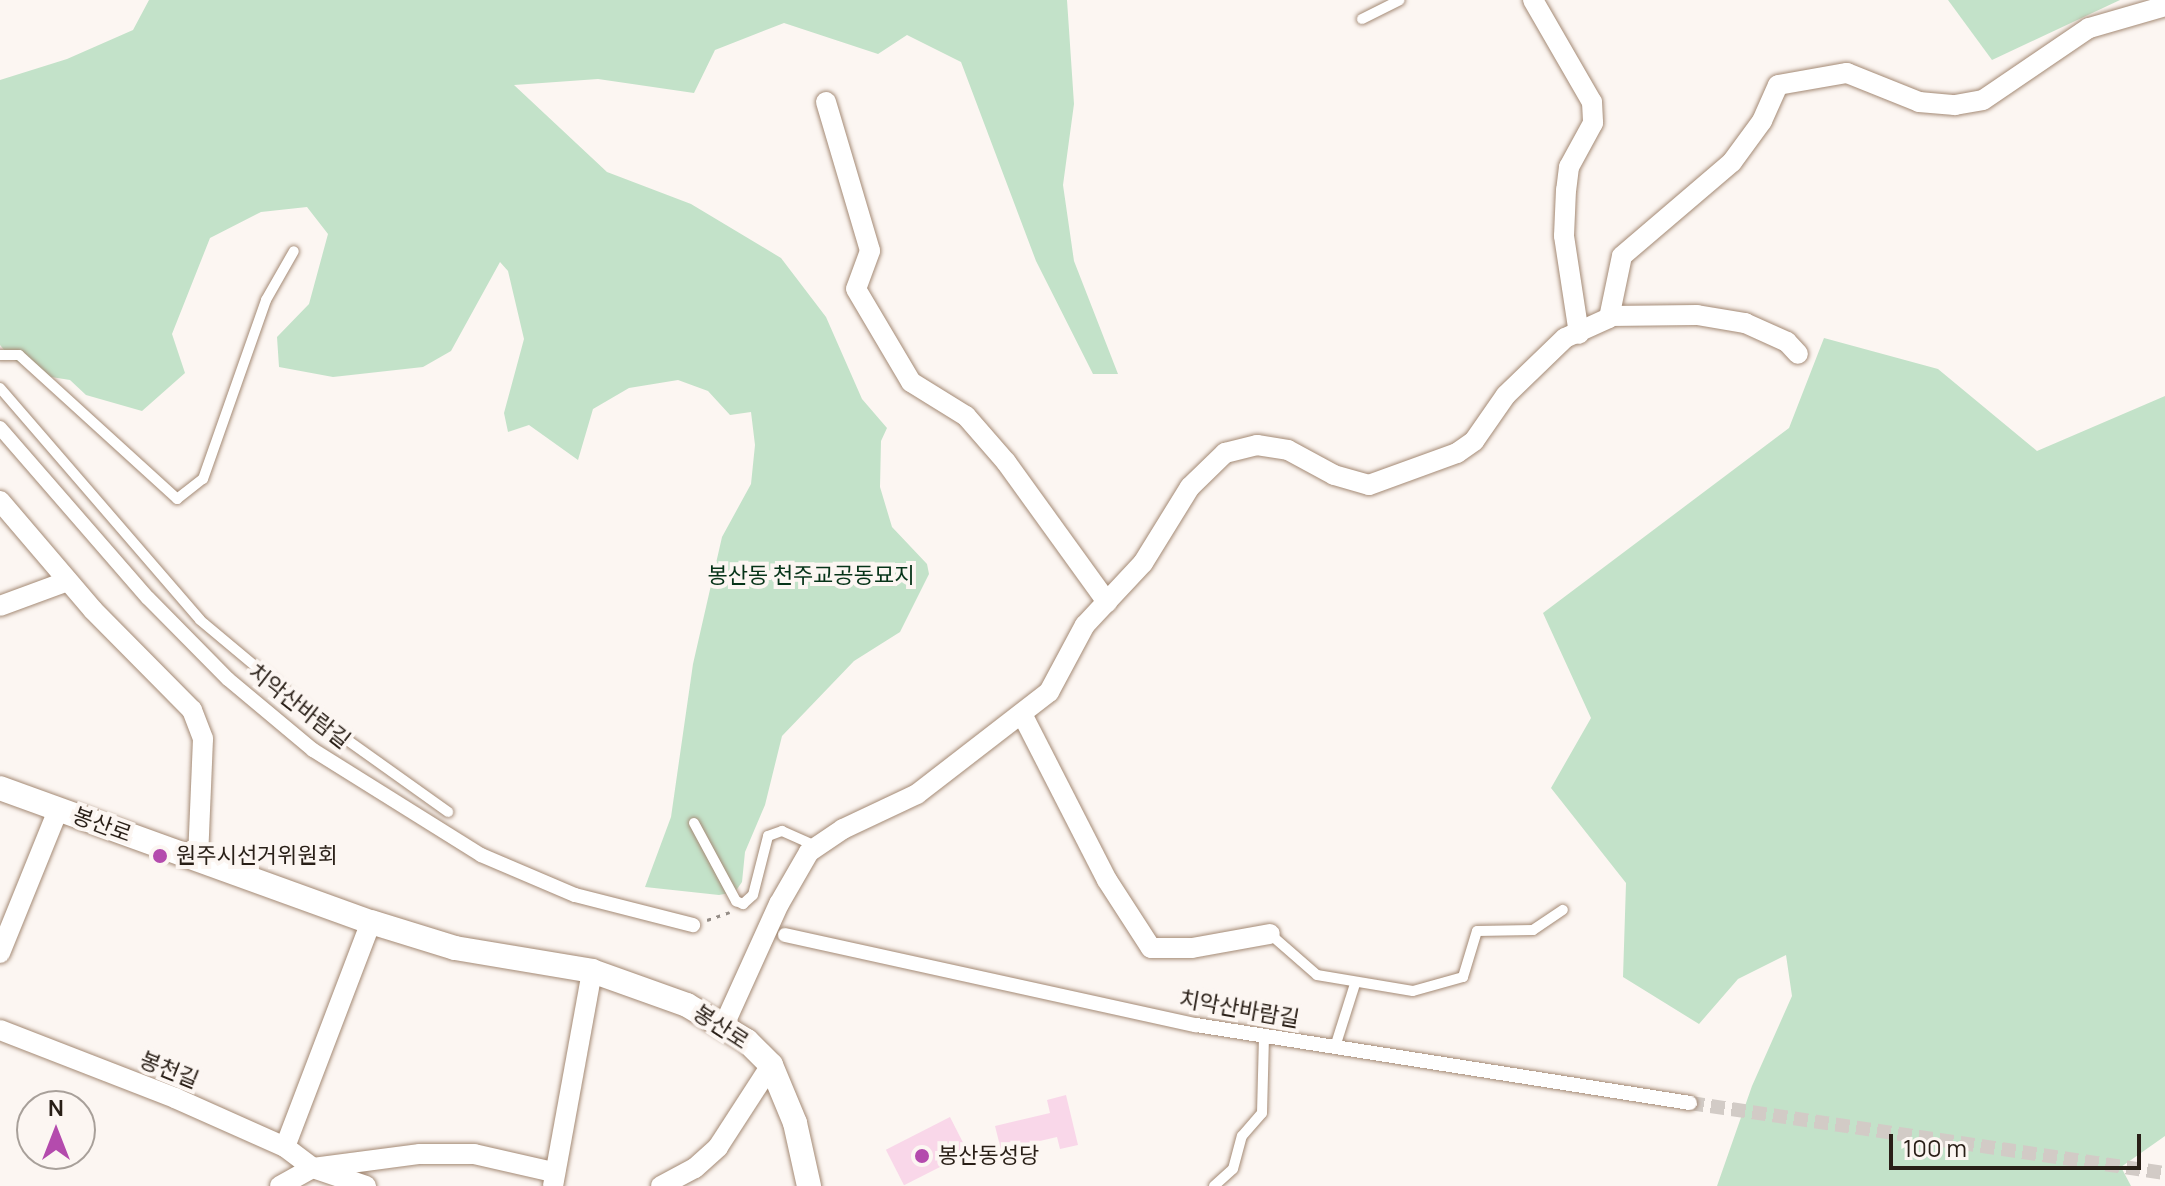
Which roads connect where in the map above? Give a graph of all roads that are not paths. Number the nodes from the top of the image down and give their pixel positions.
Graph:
1 (1400, 0) edge
2 (1533, 0) edge
3 (2165, 6) edge
4 (1362, 19) dead end
5 (826, 102) dead end
6 (294, 251) dead end
7 (1610, 316) junction
8 (1579, 334) junction
9 (1798, 354) dead end
10 (0, 355) edge
11 (0, 388) edge
12 (0, 428) edge
13 (0, 501) edge
14 (68, 581) junction
15 (1107, 602) junction
16 (0, 606) edge
17 (1022, 714) junction
18 (0, 788) edge
19 (58, 810) junction
20 (448, 812) dead end
21 (694, 823) dead end
22 (816, 846) junction
23 (198, 860) junction
24 (1563, 910) dead end
25 (371, 922) junction
26 (693, 925) road end
27 (1270, 934) joint
28 (785, 935) dead end
29 (0, 953) edge
30 (592, 971) junction
31 (1355, 984) junction
32 (724, 1025) junction
33 (0, 1030) edge
34 (1264, 1036) junction
35 (1335, 1047) junction
36 (771, 1065) junction
37 (1690, 1103) tunnel mouth
38 (285, 1147) junction
39 (313, 1168) junction
40 (553, 1179) edge
41 (280, 1186) edge
42 (366, 1186) edge
43 (661, 1186) edge
44 (809, 1186) edge
45 (1214, 1186) edge

1 - 4 lane
2 - 8 street
3 - 7 street
5 - 15 street
6 - 10 lane
7 - 8 street
7 - 9 street
8 - 15 street
11 - 20 lane
12 - 26 street, 치악산바람길
13 - 14 street
14 - 16 street
14 - 23 street
15 - 17 street
17 - 22 street
17 - 27 street
18 - 19 street, 봉산로
19 - 23 street, 봉산로
19 - 29 street, 봉산로
21 - 22 lane
22 - 32 street
23 - 25 street, 봉산로
24 - 31 lane
25 - 30 street, 봉산로
25 - 38 street
27 - 31 lane
28 - 34 street, 치악산바람길
30 - 32 street, 봉산로
30 - 40 street
31 - 35 lane
32 - 36 street, 봉산로
33 - 38 street, 봉천길
34 - 35 street, 치악산바람길
34 - 45 lane
35 - 37 street, 치악산바람길
36 - 43 street
36 - 44 street, 봉산로
38 - 39 street, 봉천길
39 - 40 street
39 - 41 street
39 - 42 street, 봉천길

